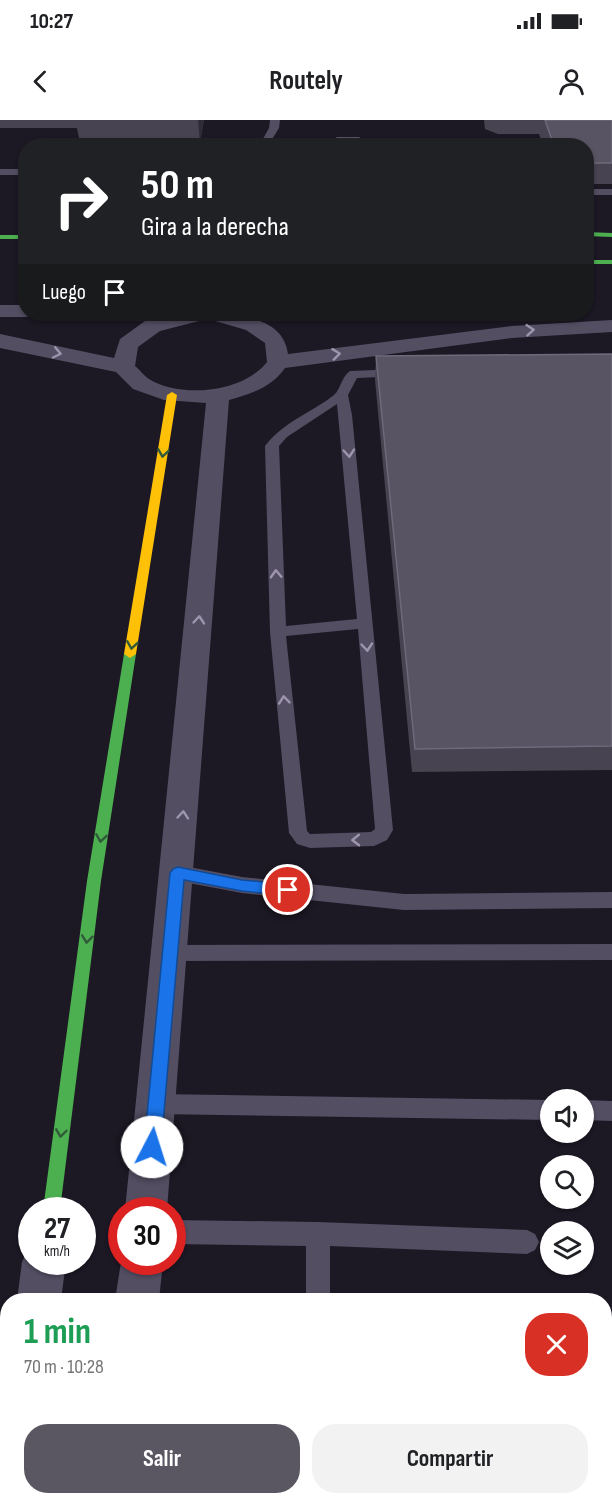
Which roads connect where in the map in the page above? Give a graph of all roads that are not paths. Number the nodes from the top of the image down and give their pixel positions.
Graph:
1 (275, 120) edge
2 (268, 138) edge
3 (0, 172) edge
4 (18, 172) edge
5 (594, 192) edge
6 (612, 192) edge
7 (594, 234) edge
8 (612, 235) edge
9 (0, 237) edge
10 (18, 237) edge
11 (594, 242) edge
12 (612, 242) edge
13 (594, 262) edge
14 (612, 262) edge
15 (0, 311) edge
16 (18, 311) edge
17 (594, 311) edge
18 (612, 311) edge
19 (172, 321) edge
20 (238, 321) edge
21 (612, 326) edge
22 (0, 341) edge
23 (278, 362) junction
24 (124, 367) junction
25 (417, 373) edge
26 (172, 395) junction
27 (342, 395) junction
28 (218, 396) junction
29 (365, 623) junction
30 (278, 632) junction
31 (178, 873) junction
32 (612, 900) edge
33 (612, 952) edge
34 (170, 953) junction
35 (156, 1104) junction
36 (540, 1110) edge
37 (594, 1110) edge
38 (612, 1111) edge
39 (53, 1197) edge
40 (147, 1197) edge
41 (186, 1232) edge
42 (318, 1234) junction
43 (527, 1242) dead end
44 (42, 1275) edge
45 (140, 1275) edge
46 (40, 1293) edge
47 (138, 1293) edge
48 (318, 1293) edge

1 - 2 lane
3 - 4 lane
5 - 6 lane
7 - 8 main road
9 - 10 main road
11 - 12 main road
13 - 14 main road
15 - 16 street
17 - 18 street
19 - 24 street
20 - 23 street
23 -> 21 street
22 -> 24 street
23 - 28 street
24 - 26 street
25 - 27 lane
26 - 28 street
26 -> 39 main road
27 -> 29 lane
30 -> 27 lane
31 -> 28 street
29 - 30 lane
29 -> 30 lane
31 - 32 lane
31 - 34 street
33 - 34 lane
34 - 35 street
35 - 36 lane
35 - 40 street
37 - 38 lane
41 - 42 lane
42 - 43 lane
42 - 48 lane
44 - 46 street
45 - 47 street

